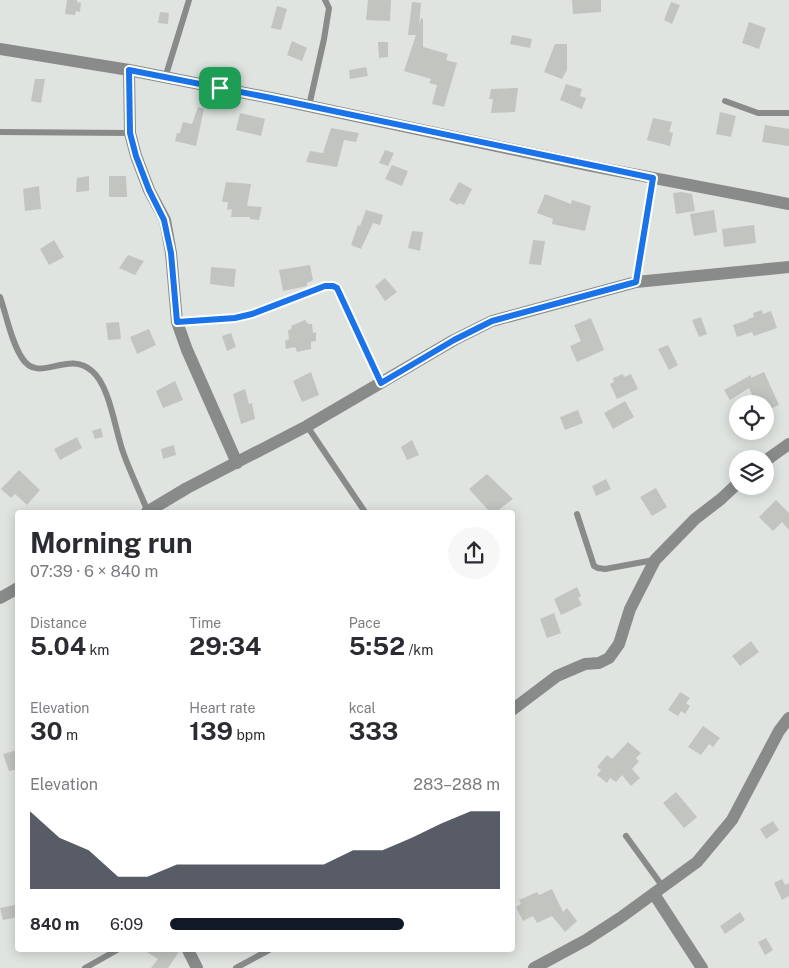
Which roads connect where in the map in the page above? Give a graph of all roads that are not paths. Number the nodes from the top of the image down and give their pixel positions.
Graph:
1 (189, 0) edge
2 (325, 0) edge
3 (0, 49) edge
4 (129, 70) junction
5 (165, 78) junction
6 (725, 101) dead end
7 (309, 106) junction
8 (789, 113) edge
9 (0, 132) edge
10 (130, 133) junction
11 (789, 204) edge
12 (789, 267) edge
13 (0, 298) edge
14 (177, 322) junction
15 (381, 383) junction
16 (307, 426) junction
17 (789, 444) edge
18 (774, 455) edge
19 (237, 463) junction
20 (729, 491) edge
21 (146, 510) edge
22 (150, 510) edge
23 (364, 510) edge
24 (577, 514) dead end
25 (655, 560) junction
26 (15, 590) edge
27 (0, 598) edge
28 (515, 708) edge
29 (789, 718) edge
30 (626, 836) dead end
31 (658, 891) junction
32 (113, 952) edge
33 (189, 952) edge
34 (265, 952) edge
35 (85, 968) edge
36 (196, 968) edge
37 (236, 968) edge
38 (534, 968) edge
39 (702, 968) edge

1 - 5 lane
2 - 7 lane
3 - 4 street
4 - 5 street
4 - 10 street
5 - 7 street
6 - 8 lane
7 - 11 street
9 - 10 lane
10 - 14 street
12 - 15 street
13 - 21 lane
14 - 15 lane
14 - 19 street
15 - 16 street
16 - 19 street
16 - 23 lane
17 - 18 street
19 - 22 street
20 - 25 street
24 - 25 lane
25 - 28 street
26 - 27 street
29 - 31 street
30 - 31 lane
31 - 38 street
31 - 39 street
32 - 35 lane
33 - 36 street
34 - 37 lane

